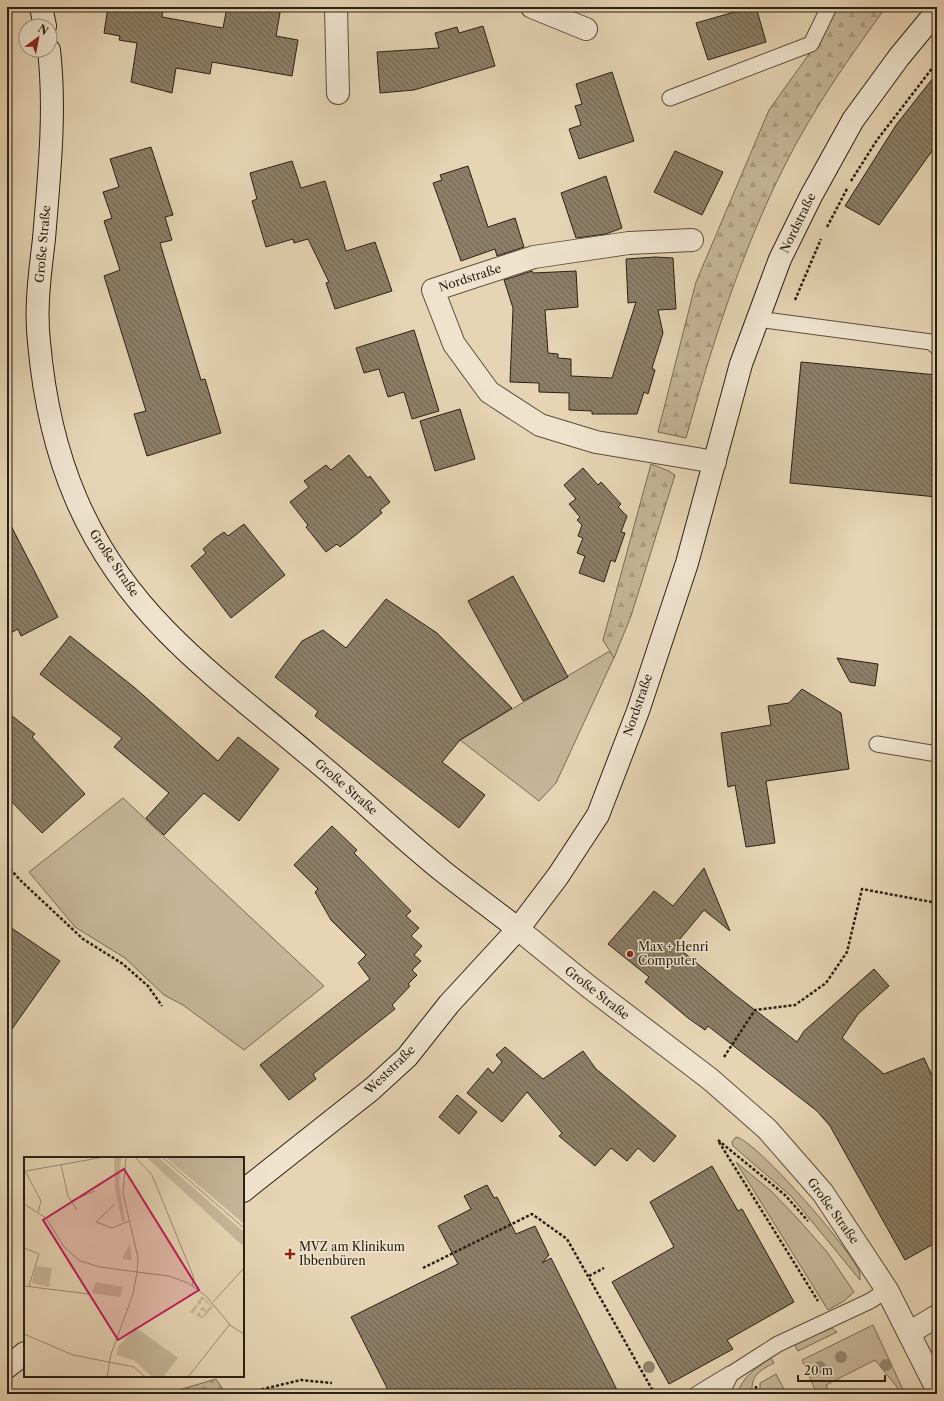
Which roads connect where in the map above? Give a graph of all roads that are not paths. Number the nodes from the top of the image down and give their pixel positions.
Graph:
1 (41, 7) edge
2 (336, 7) edge
3 (532, 7) edge
4 (829, 7) edge
5 (937, 11) edge
6 (43, 18) edge
7 (586, 29) dead end
8 (50, 58) edge
9 (338, 93) dead end
10 (670, 98) dead end
11 (692, 240) dead end
12 (757, 319) junction
13 (937, 347) edge
14 (715, 462) junction
15 (877, 744) dead end
16 (937, 754) edge
17 (518, 929) junction
18 (244, 1190) edge
19 (887, 1290) junction
20 (937, 1316) edge
21 (909, 1333) junction
22 (24, 1354) edge
23 (7, 1367) edge
24 (731, 1374) junction
25 (937, 1389) edge
26 (697, 1394) edge
27 (721, 1394) edge

1 - 6 street
2 - 9 street
3 - 7 street
4 - 10 lane
5 - 12 street, Nordstraße
8 - 17 street, Große Straße
11 - 14 street, Nordstraße
12 - 13 lane
12 - 14 street, Nordstraße
14 - 17 street, Nordstraße
15 - 16 lane
17 - 18 street, Weststraße
17 - 19 street, Große Straße
19 - 21 street, Große Straße
19 - 24 lane
20 - 21 street
21 - 25 street, Große Straße
22 - 23 street
24 - 26 lane
24 - 27 lane

